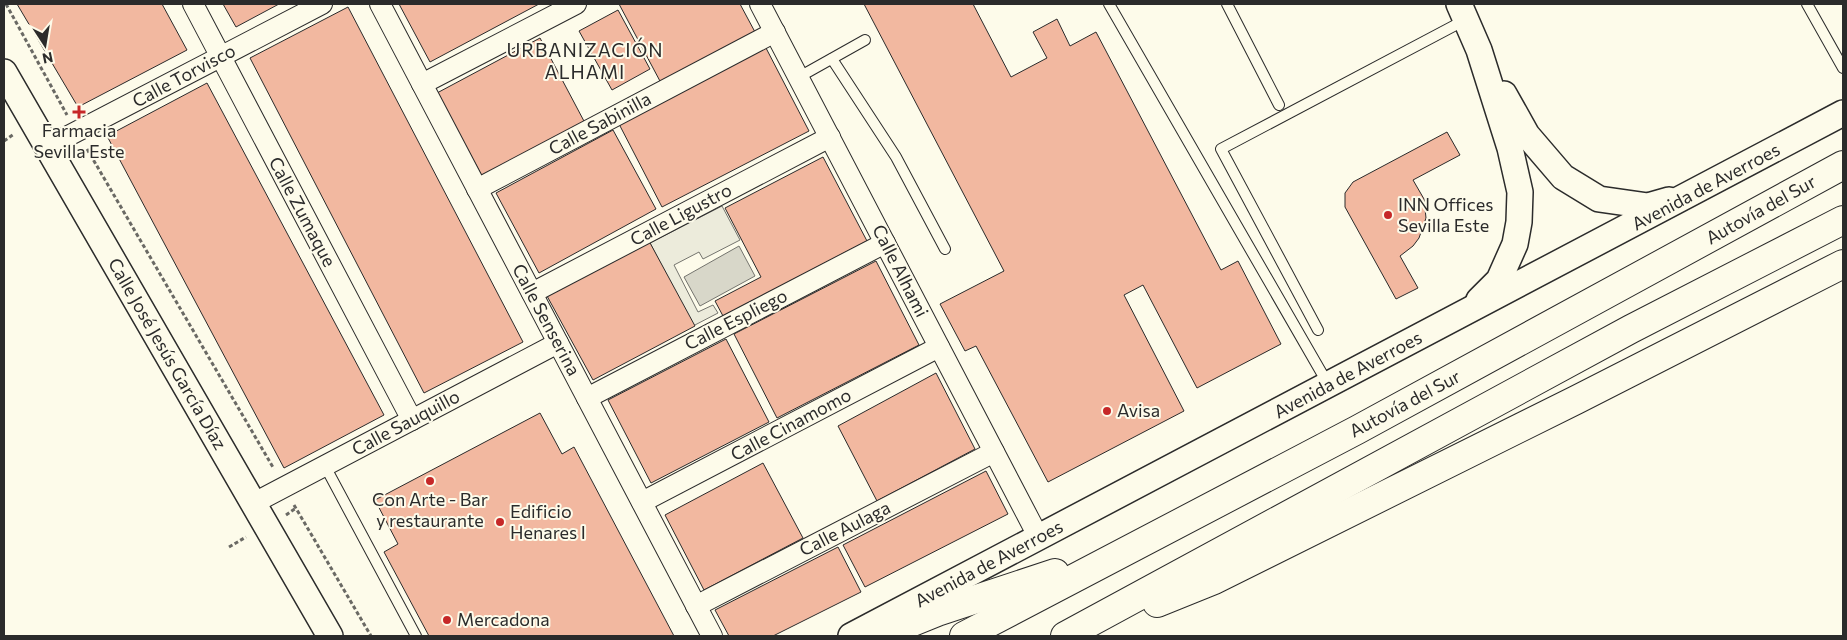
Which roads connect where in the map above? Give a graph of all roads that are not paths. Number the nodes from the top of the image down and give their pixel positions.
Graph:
1 (193, 4) edge
2 (322, 4) edge
3 (380, 4) edge
4 (576, 4) edge
5 (760, 4) edge
6 (1109, 4) edge
7 (1227, 4) edge
8 (1807, 4) edge
9 (1463, 12) edge
10 (775, 32) junction
11 (865, 40) dead end
12 (1479, 50) junction
13 (220, 57) junction
14 (832, 59) junction
15 (1843, 68) edge
16 (4, 72) edge
17 (799, 78) junction
18 (422, 84) junction
19 (1279, 105) dead end
20 (1843, 114) edge
21 (830, 137) junction
22 (47, 148) junction
23 (1843, 165) edge
24 (477, 189) junction
25 (1700, 190) junction
26 (1843, 220) edge
27 (885, 242) junction
28 (945, 249) dead end
29 (1843, 264) edge
30 (532, 293) junction
31 (1467, 313) junction
32 (1318, 330) dead end
33 (558, 343) junction
34 (940, 347) junction
35 (1329, 385) junction
36 (587, 398) junction
37 (412, 420) junction
38 (994, 452) junction
39 (325, 466) junction
40 (642, 502) junction
41 (254, 504) junction
42 (1039, 538) junction
43 (1128, 549) junction
44 (696, 606) junction
45 (330, 636) edge
46 (416, 636) edge
47 (712, 636) edge
48 (852, 636) edge
49 (878, 636) edge
50 (964, 636) edge
51 (1065, 636) edge
52 (1075, 636) edge

1 - 13 street, Calle Zumaque
2 - 13 street, Calle Torvisco
3 - 18 street, Calle Senserina
4 - 18 street
5 - 10 street, Calle Alhami
6 - 35 lane
7 - 19 lane
8 - 15 lane
9 - 12 street
9 - 32 lane
10 - 17 street, Calle Alhami
10 - 24 street, Calle Sabinilla
11 - 14 lane
12 - 25 street
12 - 31 street
13 - 22 street, Calle Torvisco
13 - 37 street, Calle Zumaque
14 - 17 lane
14 - 28 lane
16 - 22 street, Calle José Jesús García Díaz
17 - 21 street, Calle Alhami
18 - 24 street, Calle Senserina
20 - 25 street, Avenida de Averroes
21 - 27 street, Calle Alhami
21 - 30 street, Calle Ligustro
22 - 41 street, Calle José Jesús García Díaz
23 - 43 highway, Autovía del Sur
24 - 30 street, Calle Senserina
25 - 31 street, Avenida de Averroes
26 - 51 highway
27 - 34 street, Calle Alhami
27 - 36 street, Calle Espliego
29 - 52 highway
30 - 33 street, Calle Senserina
31 - 35 street, Avenida de Averroes
33 - 36 street, Calle Senserina
33 - 37 street, Calle Sauquillo
34 - 38 street, Calle Alhami
34 - 40 street, Calle Cinamomo
35 - 42 street, Avenida de Averroes
36 - 40 street, Calle Senserina
37 - 39 street, Calle Sauquillo
38 - 42 street, Calle Alhami
38 - 44 street, Calle Aulaga
39 - 41 street, Calle Sauquillo
39 - 46 lane
40 - 44 street, Calle Senserina
41 - 45 street, Calle José Jesús García Díaz
42 - 48 street, Avenida de Averroes
43 - 49 highway
43 - 50 highway, Autovía del Sur
44 - 47 street, Calle Senserina

